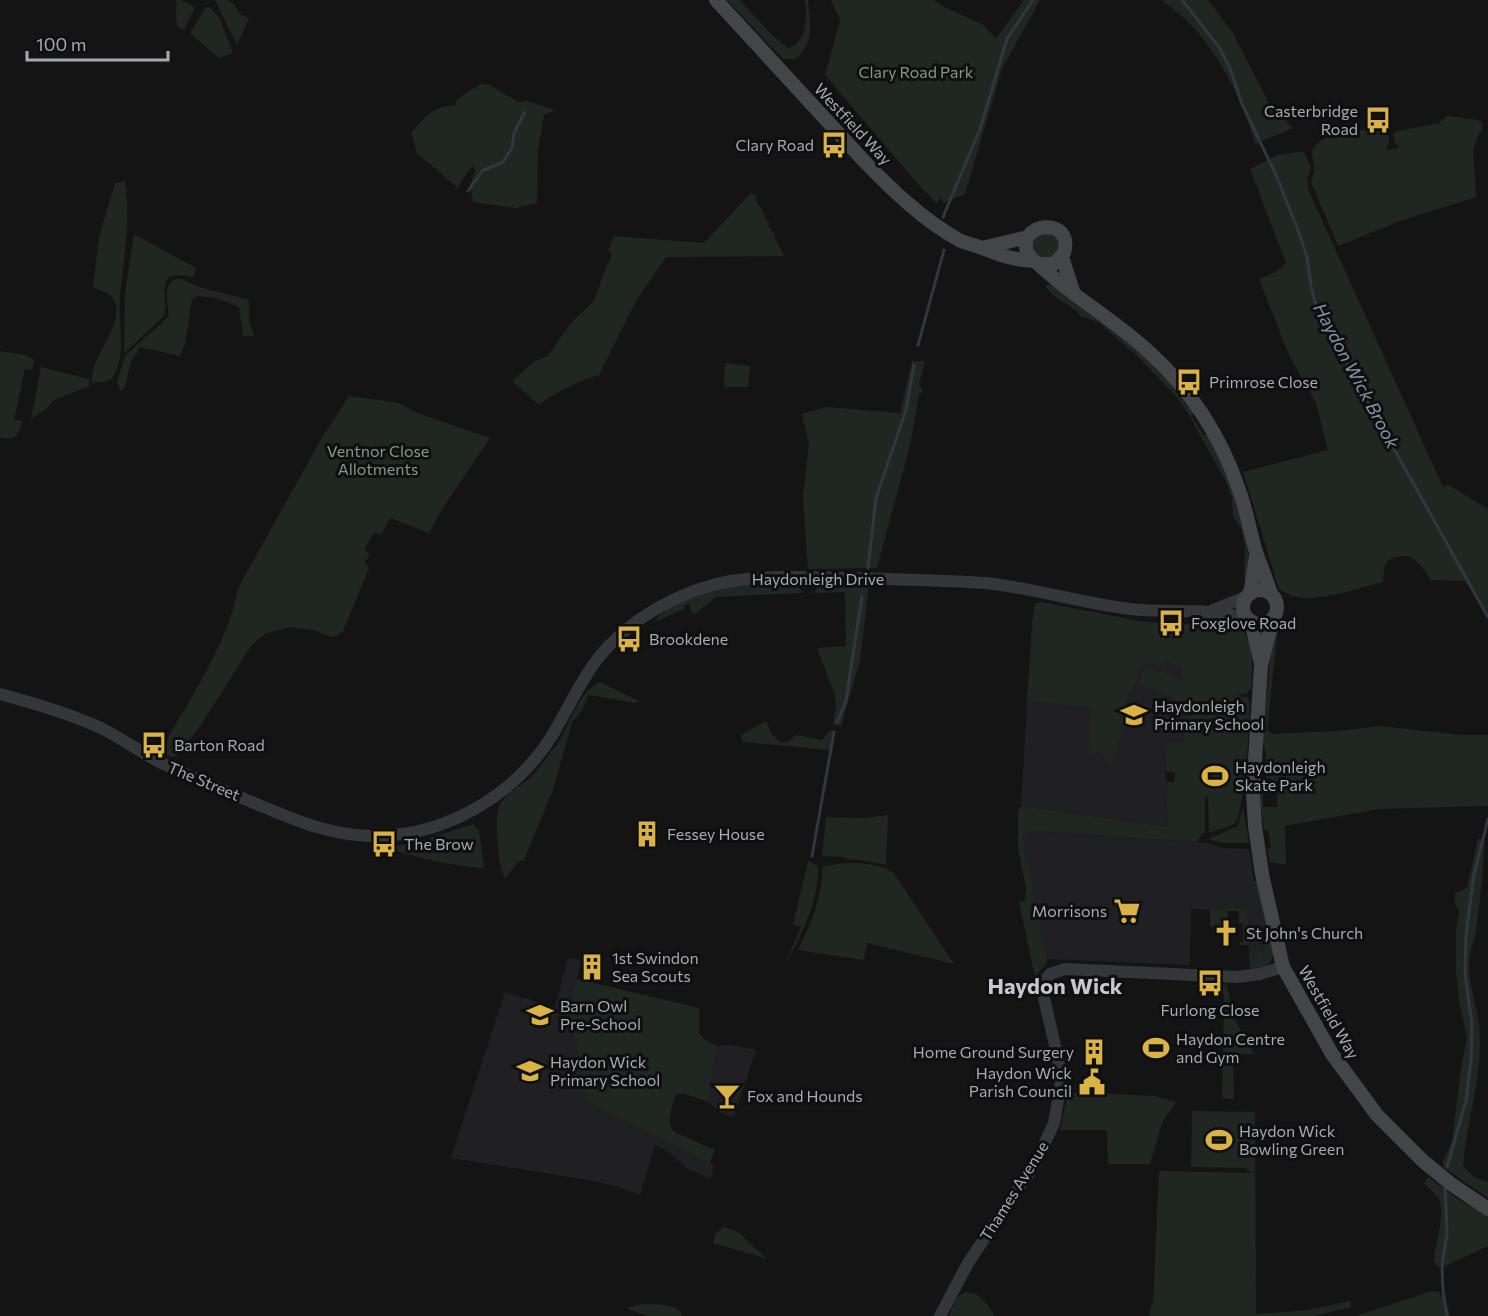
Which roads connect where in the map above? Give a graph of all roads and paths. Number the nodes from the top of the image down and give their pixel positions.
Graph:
1 (716, 0) edge
2 (1028, 237) junction
3 (982, 248) junction
4 (1062, 257) junction
5 (1037, 263) junction
6 (1074, 294) junction
7 (1257, 554) junction
8 (1271, 594) junction
9 (1249, 595) junction
10 (1212, 610) junction
11 (1274, 618) junction
12 (1250, 621) junction
13 (1261, 664) junction
14 (0, 694) edge
15 (417, 831) joint
16 (1283, 967) junction
17 (1488, 1209) edge
18 (940, 1316) edge

1 - 3 main road, Westfield Way
2 - 3 main road
2 - 4 main road
2 - 5 main road
3 - 5 main road, Westfield Way
4 - 5 main road, Westfield Way
4 - 6 main road
5 - 6 main road, Westfield Way
6 - 7 main road, Westfield Way
7 - 8 main road, Westfield Way
7 - 9 main road, Westfield Way
8 - 9 main road
8 - 11 main road, Westfield Way
9 - 10 street, Haydonleigh Drive
9 - 12 main road, Westfield Way
10 - 12 street, Haydonleigh Drive
10 - 15 street, Haydonleigh Drive
11 - 12 main road
11 - 13 main road, Westfield Way
12 - 13 main road, Westfield Way
13 - 16 main road, Westfield Way
14 - 15 street, The Street
16 - 17 main road, Westfield Way
16 - 18 street, Thames Avenue

